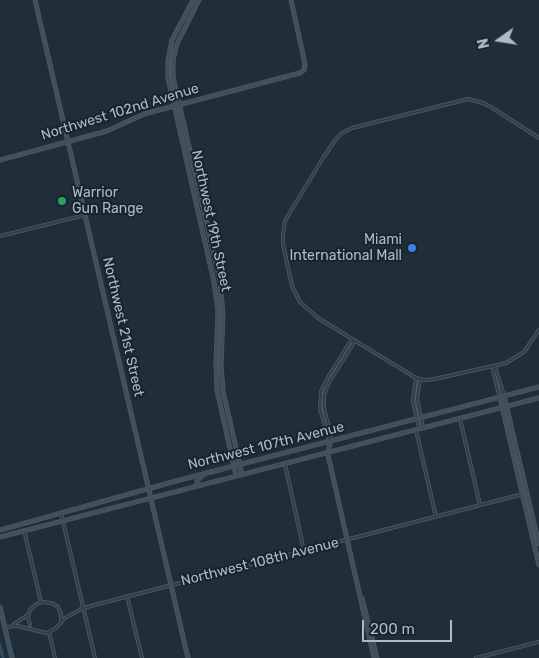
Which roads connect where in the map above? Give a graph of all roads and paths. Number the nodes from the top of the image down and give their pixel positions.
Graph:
1 (35, 0) edge
2 (193, 0) edge
3 (199, 0) edge
4 (291, 0) edge
5 (176, 105) junction
6 (539, 138) edge
7 (68, 142) junction
8 (0, 160) edge
9 (85, 214) junction
10 (0, 236) edge
11 (539, 330) edge
12 (354, 340) junction
13 (494, 366) junction
14 (416, 378) junction
15 (420, 379) junction
16 (539, 387) edge
17 (502, 397) junction
18 (539, 398) edge
19 (505, 406) junction
20 (418, 418) junction
21 (459, 418) junction
22 (419, 428) junction
23 (330, 442) junction
24 (328, 452) junction
25 (284, 463) junction
26 (240, 464) junction
27 (234, 466) junction
28 (204, 474) junction
29 (242, 474) junction
30 (236, 475) junction
31 (197, 486) junction
32 (149, 488) junction
33 (525, 494) junction
34 (151, 497) junction
35 (480, 505) junction
36 (60, 512) junction
37 (436, 517) junction
38 (63, 520) junction
39 (0, 530) edge
40 (24, 530) junction
41 (0, 537) edge
42 (348, 540) junction
43 (539, 544) edge
44 (304, 551) junction
45 (539, 564) edge
46 (171, 585) junction
47 (127, 596) junction
48 (41, 602) junction
49 (0, 607) edge
50 (83, 608) junction
51 (29, 614) junction
52 (61, 621) junction
53 (12, 625) junction
54 (30, 625) dead end
55 (5, 627) junction
56 (49, 632) junction
57 (539, 642) edge
58 (12, 658) edge
59 (54, 658) edge
60 (95, 658) edge
61 (142, 658) edge
62 (188, 658) edge
63 (375, 658) edge
64 (476, 658) edge

1 - 7 street, Northwest 21st Street
2 - 5 street, Northwest 19th Street
3 - 5 street, Northwest 19th Street
4 - 5 street, Northwest 102nd Avenue
5 - 7 street, Northwest 102nd Avenue
5 - 26 street, Northwest 19th Street
5 - 27 street, Northwest 19th Street
6 - 12 street
7 - 8 street, Northwest 102nd Avenue
7 - 9 street, Northwest 21st Street
9 - 10 street
9 - 32 street, Northwest 21st Street
11 - 13 street
12 - 14 street
12 - 23 street
13 - 15 street
13 - 17 street
14 - 15 street
14 - 20 street
15 - 20 street
16 - 17 street, Northwest 107th Avenue
17 - 19 street
17 - 20 street, Northwest 107th Avenue
18 - 19 street, Northwest 107th Avenue
19 - 21 street, Northwest 107th Avenue
19 - 33 street
20 - 22 street
20 - 23 street, Northwest 107th Avenue
21 - 22 street, Northwest 107th Avenue
21 - 35 street
22 - 24 street, Northwest 107th Avenue
22 - 37 street
23 - 24 street
23 - 26 street, Northwest 107th Avenue
24 - 25 street, Northwest 107th Avenue
24 - 42 street
25 - 29 street, Northwest 107th Avenue
25 - 44 street
26 - 27 street, Northwest 107th Avenue
26 - 29 street, Northwest 19th Street
27 - 28 street, Northwest 107th Avenue
27 - 30 street, Northwest 19th Street
28 - 31 street
28 - 32 street, Northwest 107th Avenue
29 - 30 street, Northwest 107th Avenue
30 - 31 street, Northwest 107th Avenue
31 - 34 street, Northwest 107th Avenue
32 - 34 street, Northwest 21st Street
32 - 36 street, Northwest 107th Avenue
33 - 35 street, Northwest 108th Avenue
33 - 43 street
33 - 45 street
34 - 38 street, Northwest 107th Avenue
34 - 46 street, Northwest 21st Street
35 - 37 street, Northwest 108th Avenue
36 - 38 street
36 - 39 street, Northwest 107th Avenue
37 - 42 street, Northwest 108th Avenue
38 - 40 street, Northwest 107th Avenue
38 - 50 street
40 - 41 street, Northwest 107th Avenue
40 - 48 street
42 - 44 street, Northwest 108th Avenue
42 - 63 street
44 - 46 street, Northwest 108th Avenue
46 - 47 street, Northwest 108th Avenue
46 - 62 street, Northwest 21st Street
47 - 50 street, Northwest 108th Avenue
47 - 61 street
48 - 51 street
48 - 52 street
49 - 55 street
50 - 52 street, Northwest 108th Avenue
50 - 60 street
51 - 53 street
51 - 54 street
52 - 56 street, Northwest 108th Avenue
53 - 55 street
53 - 56 street
55 - 58 street
56 - 59 street
57 - 64 street

